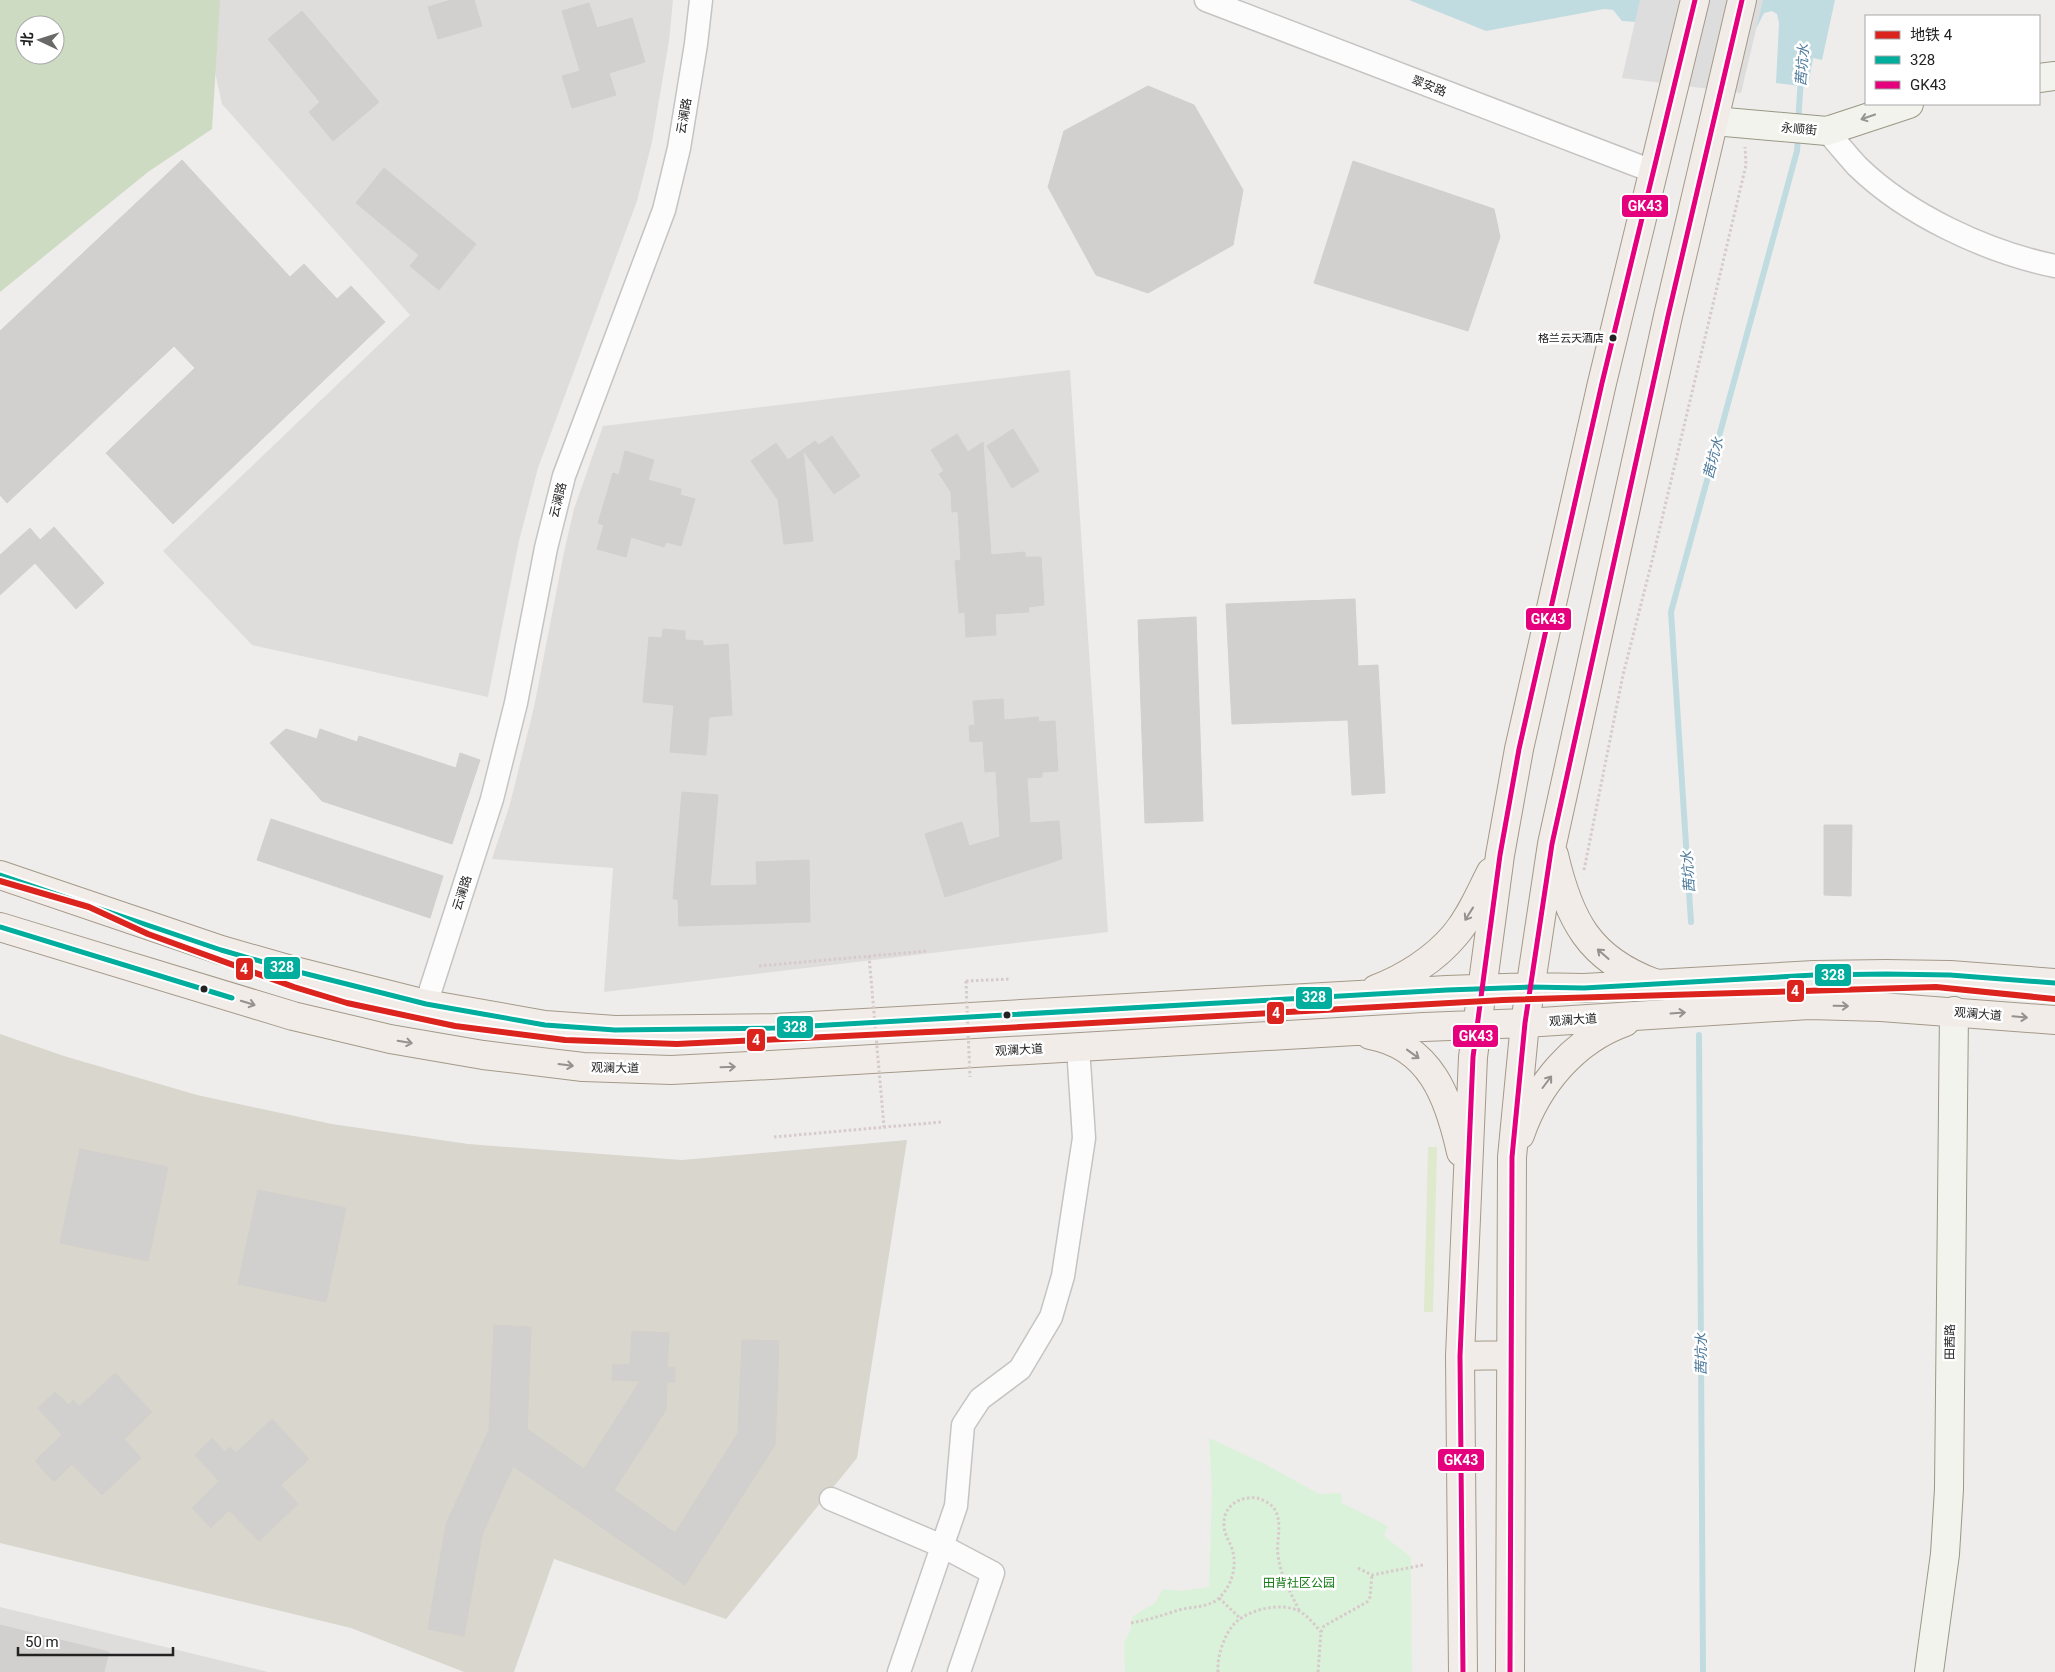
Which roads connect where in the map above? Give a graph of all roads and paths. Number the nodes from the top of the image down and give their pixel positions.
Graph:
1 (701, 0) edge
2 (1206, 0) edge
3 (1695, 0) edge
4 (1742, 0) edge
5 (2055, 76) edge
6 (2040, 78) edge
7 (1906, 105) edge
8 (1714, 121) junction
9 (1820, 131) junction
10 (1743, 139) dead end
11 (1652, 171) junction
12 (2055, 266) edge
13 (1552, 844) junction
14 (1500, 855) junction
15 (1583, 874) dead end
16 (0, 875) edge
17 (0, 928) edge
18 (927, 951) dead end
19 (869, 956) junction
20 (759, 966) dead end
21 (1011, 979) dead end
22 (2055, 983) edge
23 (1660, 985) junction
24 (1530, 987) junction
25 (1482, 989) junction
26 (1359, 995) junction
27 (426, 1004) junction
28 (1954, 1012) junction
29 (1643, 1015) junction
30 (2055, 1020) edge
31 (1525, 1023) junction
32 (1476, 1026) junction
33 (1351, 1031) junction
34 (1078, 1047) junction
35 (970, 1077) dead end
36 (942, 1122) dead end
37 (884, 1127) junction
38 (774, 1137) dead end
39 (1512, 1157) junction
40 (1466, 1193) junction
41 (1511, 1355) junction
42 (1460, 1356) junction
43 (831, 1499) dead end
44 (942, 1546) junction
45 (1422, 1565) dead end
46 (1358, 1568) dead end
47 (1372, 1575) junction
48 (1220, 1598) junction
49 (1300, 1612) junction
50 (1242, 1619) junction
51 (1132, 1624) dead end
52 (1321, 1632) junction
53 (899, 1672) edge
54 (959, 1672) edge
55 (1218, 1672) edge
56 (1318, 1672) edge
57 (1463, 1672) edge
58 (1510, 1672) edge
59 (1929, 1672) edge

1 - 27 street, 云澜路
2 - 11 street, 翠安路
3 - 11 main road
4 - 8 main road
5 - 6 street
7 -> 9 street, 永顺街
8 - 9 street, 永顺街
8 - 13 main road
9 - 12 street
10 - 15 path
11 - 14 main road
23 -> 13 main road
13 - 24 main road
14 - 25 main road
14 -> 26 main road
16 - 27 main road
17 -> 34 main road, 观澜大道
18 - 19 path
19 - 20 path
19 - 37 path, bridge
21 - 35 path, bridge
22 - 23 main road
23 - 24 main road
24 - 25 main road
24 - 31 main road
25 - 26 main road
25 - 32 main road
26 - 27 main road
29 -> 28 main road, 观澜大道
28 -> 30 main road, 观澜大道
28 - 59 street, 田茜路
29 - 31 main road, 观澜大道
39 -> 29 main road
31 - 32 main road, 观澜大道
31 - 39 main road
32 - 33 main road, 观澜大道
32 - 40 main road
33 - 34 main road, 观澜大道
33 -> 40 main road
34 - 44 street
36 - 37 path
37 - 38 path
39 - 41 main road
40 - 42 main road
41 - 42 main road
41 - 58 main road
42 - 57 main road
43 - 44 street
44 - 53 street
44 - 54 street
45 - 47 path
46 - 47 path
47 - 52 path
48 - 49 path
48 - 50 path
48 - 51 path
49 - 50 path
49 - 52 path
50 - 55 path
52 - 56 path

